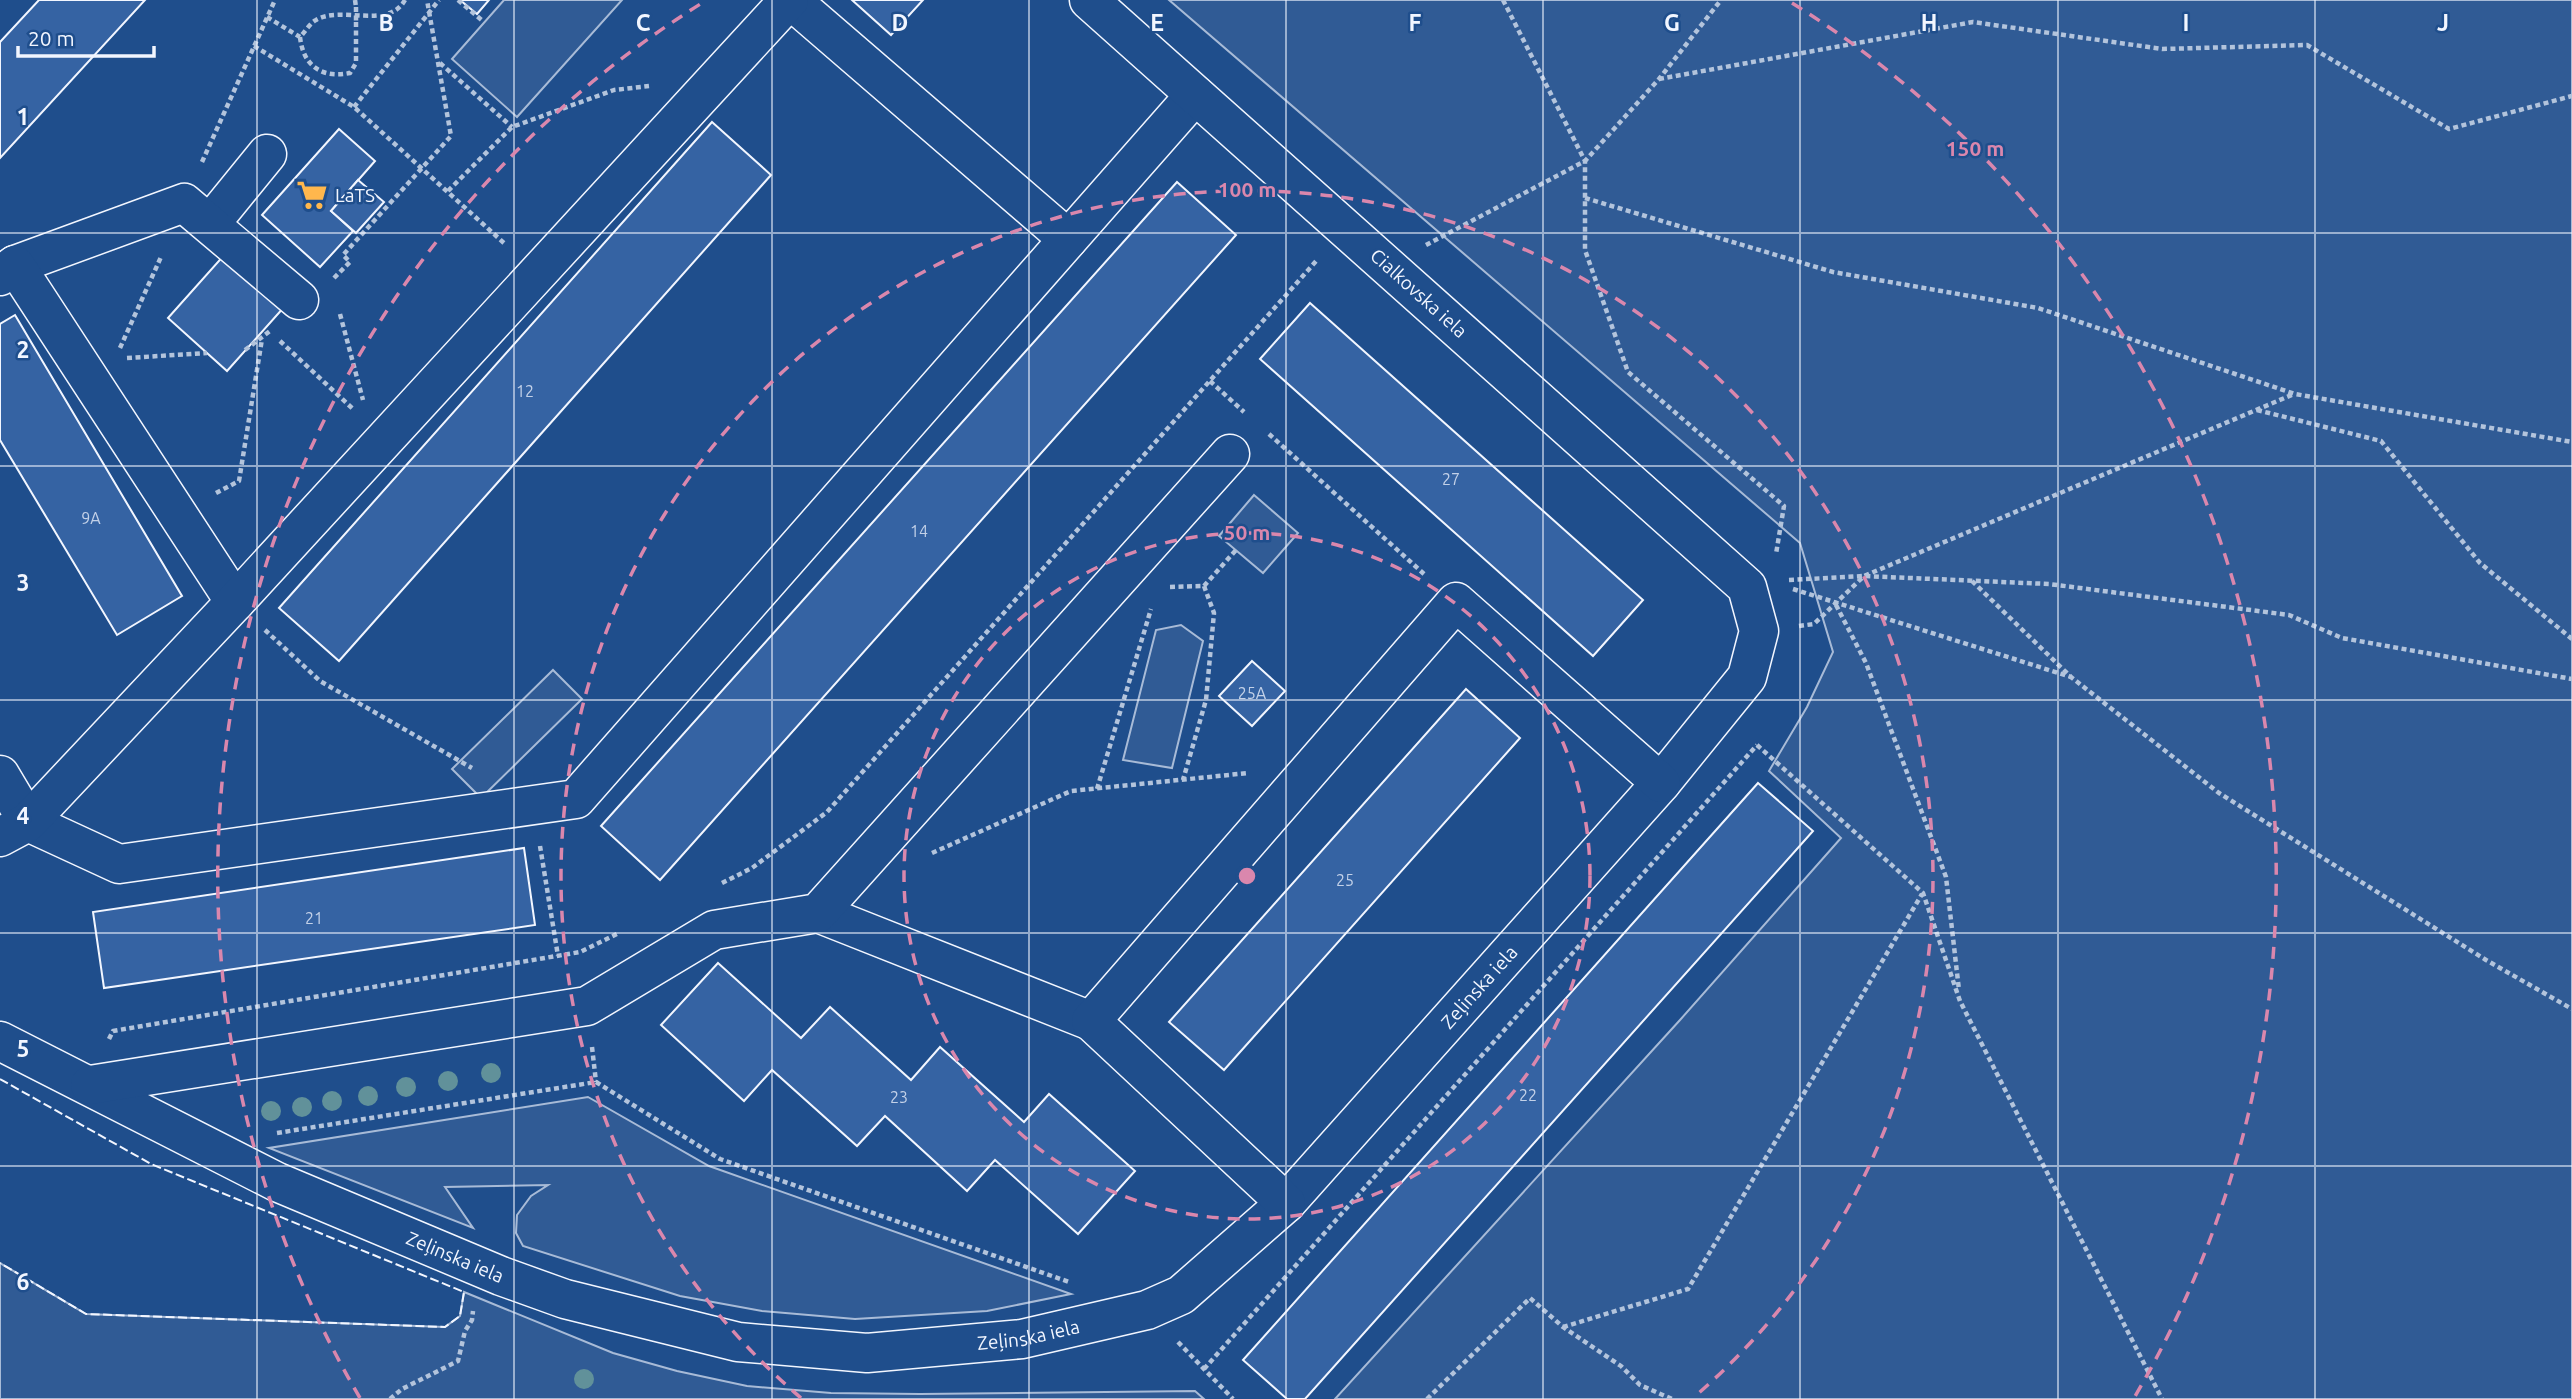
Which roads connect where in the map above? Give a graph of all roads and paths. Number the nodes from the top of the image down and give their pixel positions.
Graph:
1 (275, 0) edge
2 (355, 0) edge
3 (405, 0) edge
4 (427, 0) edge
5 (439, 0) edge
6 (458, 0) edge
7 (790, 0) edge
8 (1089, 0) edge
9 (1503, 0) edge
10 (1721, 0) edge
11 (430, 12) junction
12 (267, 18) junction
13 (484, 22) dead end
14 (300, 37) junction
15 (254, 46) junction
16 (439, 62) junction
17 (1659, 79) junction
18 (653, 85) dead end
19 (1195, 95) junction
20 (2572, 96) edge
21 (354, 107) junction
22 (512, 128) junction
23 (267, 154) dead end
24 (1585, 161) junction
25 (423, 168) junction
26 (448, 191) junction
27 (1585, 198) junction
28 (197, 214) junction
29 (1346, 227) junction
30 (1068, 239) junction
31 (1388, 265) junction
32 (8, 270) edge
33 (537, 274) junction
34 (299, 300) junction
35 (338, 307) dead end
36 (270, 331) junction
37 (263, 338) junction
38 (246, 350) dead end
39 (207, 353) dead end
40 (1210, 381) junction
41 (2295, 394) junction
42 (2256, 410) junction
43 (1251, 418) dead end
44 (1261, 427) dead end
45 (373, 436) junction
46 (2572, 442) edge
47 (1230, 454) dead end
48 (177, 514) junction
49 (1236, 550) dead end
50 (1145, 575) junction
51 (1864, 576) junction
52 (1972, 580) junction
53 (1759, 584) junction
54 (1204, 586) junction
55 (235, 602) junction
56 (1455, 602) junction
57 (1835, 604) junction
58 (1759, 631) junction
59 (2572, 639) edge
60 (2071, 677) junction
61 (2572, 679) edge
62 (1719, 712) junction
63 (1758, 745) junction
64 (1313, 767) junction
65 (476, 771) dead end
66 (0, 775) edge
67 (1183, 779) junction
68 (1661, 783) junction
69 (1097, 789) junction
70 (533, 804) junction
71 (14, 830) edge
72 (881, 843) junction
73 (715, 886) dead end
74 (1923, 893) junction
75 (818, 913) junction
76 (629, 928) dead end
77 (558, 956) junction
78 (1960, 1001) junction
79 (2572, 1009) edge
80 (1091, 1021) junction
81 (0, 1041) edge
82 (591, 1041) dead end
83 (596, 1082) junction
84 (90, 1085) junction
85 (276, 1133) dead end
86 (1286, 1203) junction
87 (501, 1276) junction
88 (1082, 1287) dead end
89 (1147, 1310) junction
90 (1563, 1327) junction
91 (1204, 1369) junction
92 (390, 1399) edge
93 (1233, 1399) edge
94 (1427, 1399) edge
95 (1672, 1399) edge
96 (2162, 1399) edge

1 - 12 path
2 - 14 path, bridge
3 - 14 path
4 - 11 path
5 - 11 path
6 - 13 path
7 - 30 street
7 - 33 street
8 - 19 street, Cialkovska iela
9 - 24 path
10 - 17 path
11 - 16 path
11 - 21 path
12 - 14 path
12 - 15 path
15 - 21 path
15 - 28 path
16 - 22 path
16 - 25 path
17 - 20 path
17 - 24 path
18 - 22 path
19 - 29 street, Cialkovska iela
19 - 30 street
21 - 25 path
22 - 26 path
23 - 28 street
24 - 27 path
24 - 31 path
25 - 26 path
25 - 34 path
26 - 33 path
27 - 41 path
27 - 53 path
28 - 32 street
28 - 34 street
28 - 39 path
29 - 31 street, Cialkovska iela
29 - 40 path
30 - 70 street
31 - 53 street, Cialkovska iela
32 - 48 street
33 - 45 street
34 - 36 path
35 - 45 path
36 - 37 path
36 - 45 path
37 - 38 path
37 - 48 path
40 - 43 path
40 - 73 path
41 - 42 path
41 - 46 path
42 - 51 path
42 - 59 path
44 - 56 path
45 - 55 street
47 - 50 street
48 - 55 street
49 - 54 path
50 - 54 path
50 - 69 path
50 - 72 street
51 - 52 path
51 - 53 path
51 - 57 path
52 - 60 path
52 - 61 path
53 - 57 path
53 - 58 street, Zeļinska iela
54 - 67 path
55 - 65 path
55 - 71 street
56 - 64 street
56 - 68 street
57 - 58 path
57 - 60 path
57 - 78 path
58 - 62 street, Zeļinska iela
60 - 79 path
62 - 63 path
62 - 68 street, Zeļinska iela
63 - 74 path
63 - 91 path
64 - 67 path
64 - 80 street
66 - 71 street
67 - 69 path
68 - 86 street, Zeļinska iela
69 - 72 path
70 - 71 street
70 - 77 path
72 - 75 street
74 - 78 path
74 - 90 path
75 - 80 street
75 - 84 street
76 - 77 path
77 - 84 path
78 - 96 path
80 - 86 street
81 - 84 street, Zeļinska iela
82 - 83 path
83 - 85 path
83 - 88 path
84 - 87 street, Zeļinska iela
86 - 89 street, Zeļinska iela
87 - 89 street, Zeļinska iela
87 - 92 path
89 - 91 path
90 - 94 path
90 - 95 path
91 - 93 path

